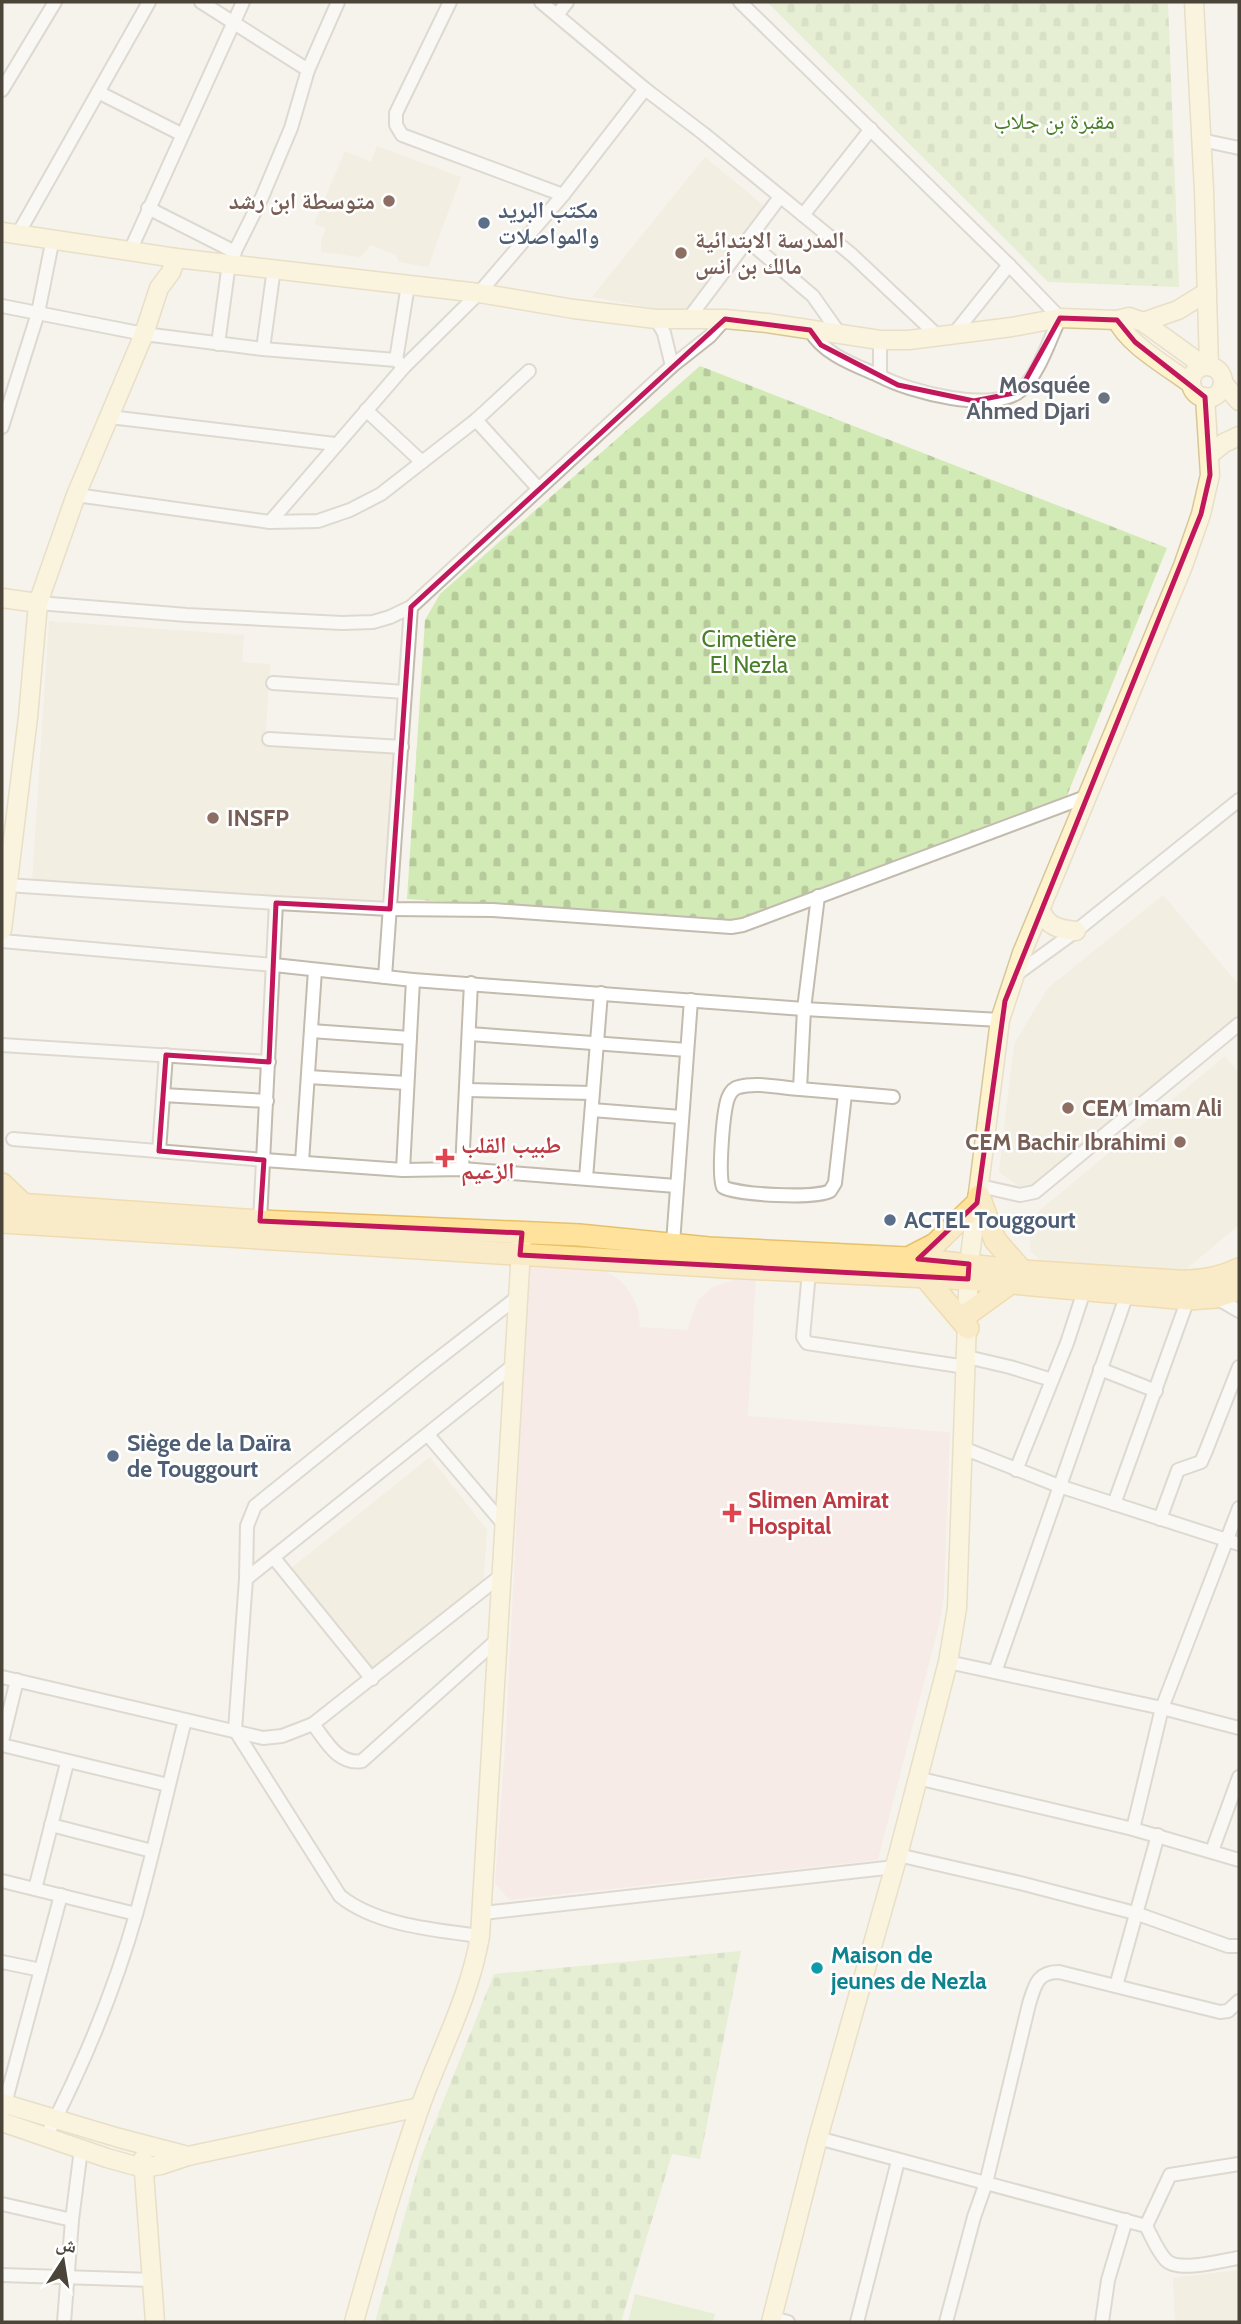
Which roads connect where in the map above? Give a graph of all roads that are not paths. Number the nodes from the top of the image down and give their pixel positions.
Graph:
1 (55, 2) edge
2 (149, 2) edge
3 (201, 2) edge
4 (243, 2) edge
5 (338, 2) edge
6 (450, 2) edge
7 (541, 2) edge
8 (567, 2) edge
9 (740, 2) edge
10 (1194, 2) edge
11 (557, 15) junction
12 (232, 22) junction
13 (308, 70) junction
14 (645, 89) junction
15 (2, 90) edge
16 (98, 92) junction
17 (871, 129) junction
18 (181, 134) junction
19 (1201, 140) junction
20 (1239, 148) edge
21 (563, 195) junction
22 (780, 197) junction
23 (148, 208) junction
24 (803, 215) junction
25 (10, 233) edge
26 (53, 238) junction
27 (747, 240) junction
28 (130, 251) junction
29 (167, 256) junction
30 (232, 257) junction
31 (1009, 265) junction
32 (274, 268) junction
33 (408, 285) junction
34 (1207, 292) junction
35 (479, 293) junction
36 (2, 306) edge
37 (38, 313) junction
38 (656, 318) junction
39 (689, 318) junction
40 (1060, 318) junction
41 (725, 319) junction
42 (1117, 320) junction
43 (1143, 322) junction
44 (810, 330) junction
45 (839, 333) junction
46 (144, 334) junction
47 (946, 336) junction
48 (880, 340) junction
49 (218, 344) junction
50 (263, 349) junction
51 (400, 364) junction
52 (672, 366) junction
53 (1206, 366) junction
54 (529, 371) dead end
55 (880, 376) junction
56 (1223, 383) junction
57 (1191, 384) junction
58 (1205, 397) junction
59 (1239, 401) edge
60 (366, 410) junction
61 (110, 417) junction
62 (476, 420) junction
63 (2, 427) edge
64 (1239, 436) edge
65 (335, 444) junction
66 (1209, 455) junction
67 (422, 462) junction
68 (538, 488) junction
69 (76, 495) junction
70 (270, 522) junction
71 (2, 598) edge
72 (38, 603) junction
73 (411, 607) junction
74 (273, 683) dead end
75 (405, 692) junction
76 (269, 739) dead end
77 (402, 747) junction
78 (1088, 796) junction
79 (1239, 800) edge
80 (7, 885) junction
81 (818, 896) junction
82 (276, 902) junction
83 (390, 909) junction
84 (1041, 911) junction
85 (2, 930) edge
86 (1076, 931) junction
87 (2, 941) edge
88 (274, 965) junction
89 (315, 970) junction
90 (1014, 976) junction
91 (385, 977) junction
92 (413, 980) junction
93 (471, 983) junction
94 (601, 993) junction
95 (691, 1000) junction
96 (804, 1009) junction
97 (1000, 1020) junction
98 (1239, 1024) edge
99 (311, 1031) junction
100 (470, 1034) junction
101 (410, 1038) junction
102 (596, 1042) junction
103 (2, 1045) edge
104 (687, 1050) junction
105 (166, 1055) junction
106 (269, 1062) junction
107 (307, 1077) junction
108 (407, 1083) junction
109 (467, 1090) junction
110 (800, 1090) junction
111 (592, 1093) junction
112 (845, 1094) junction
113 (163, 1095) junction
114 (893, 1097) dead end
115 (267, 1101) junction
116 (592, 1110) junction
117 (681, 1117) junction
118 (13, 1139) dead end
119 (159, 1151) junction
120 (264, 1160) junction
121 (302, 1162) junction
122 (462, 1169) junction
123 (403, 1170) junction
124 (586, 1178) junction
125 (2, 1184) edge
126 (676, 1186) junction
127 (978, 1195) junction
128 (2, 1203) edge
129 (23, 1205) junction
130 (260, 1221) junction
131 (2, 1223) edge
132 (522, 1233) junction
133 (673, 1243) junction
134 (520, 1255) junction
135 (907, 1258) junction
136 (1239, 1269) edge
137 (809, 1272) junction
138 (969, 1272) junction
139 (925, 1277) junction
140 (1016, 1278) junction
141 (1239, 1289) edge
142 (1084, 1291) junction
143 (1126, 1294) junction
144 (519, 1296) junction
145 (1215, 1297) junction
146 (1188, 1299) junction
147 (1239, 1311) edge
148 (969, 1320) junction
149 (966, 1362) junction
150 (515, 1364) junction
151 (1239, 1367) edge
152 (1100, 1369) junction
153 (1052, 1380) junction
154 (1156, 1391) junction
155 (428, 1435) junction
156 (963, 1448) junction
157 (1016, 1470) junction
158 (1059, 1486) junction
159 (1114, 1504) junction
160 (1239, 1508) edge
161 (1160, 1518) junction
162 (506, 1527) junction
163 (1233, 1542) edge
164 (274, 1558) junction
165 (503, 1574) junction
166 (246, 1579) junction
167 (498, 1639) junction
168 (948, 1662) junction
169 (995, 1672) junction
170 (2, 1677) edge
171 (372, 1679) junction
172 (17, 1680) junction
173 (1163, 1708) junction
174 (185, 1720) junction
175 (313, 1724) junction
176 (3, 1727) edge
177 (1239, 1728) edge
178 (235, 1730) junction
179 (2, 1743) edge
180 (67, 1763) junction
181 (1239, 1777) edge
182 (917, 1778) junction
183 (168, 1786) junction
184 (1235, 1801) edge
185 (51, 1825) junction
186 (1133, 1829) junction
187 (1157, 1835) junction
188 (152, 1851) junction
189 (1212, 1851) junction
190 (1239, 1860) edge
191 (897, 1861) junction
192 (2, 1881) edge
193 (35, 1889) junction
194 (61, 1895) junction
195 (136, 1913) junction
196 (483, 1913) junction
197 (1135, 1913) junction
198 (480, 1936) junction
199 (1239, 1946) edge
200 (2, 1962) edge
201 (41, 1970) junction
202 (1116, 1986) junction
203 (1239, 2001) edge
204 (420, 2106) junction
205 (3, 2111) edge
206 (55, 2120) junction
207 (46, 2137) junction
208 (818, 2138) junction
209 (143, 2144) junction
210 (81, 2149) junction
211 (187, 2155) junction
212 (898, 2161) junction
213 (1239, 2164) edge
214 (143, 2168) junction
215 (986, 2183) junction
216 (2, 2204) edge
217 (72, 2220) junction
218 (1126, 2221) junction
219 (1146, 2226) junction
220 (1239, 2258) edge
221 (2, 2275) edge
222 (67, 2277) junction
223 (152, 2280) junction
224 (777, 2321) edge
225 (64, 2322) edge
226 (155, 2322) edge
227 (354, 2322) edge
228 (857, 2322) edge
229 (946, 2322) edge
230 (1102, 2322) edge

1 - 15 street
2 - 16 street
3 - 12 street
4 - 12 street
5 - 13 street
6 - 21 street
7 - 11 street
8 - 11 street
9 - 17 street
10 - 19 street
11 - 14 street
12 - 13 street
12 - 18 street
13 - 30 street
14 - 21 street
14 - 22 street
16 - 18 street
16 - 25 street
17 - 24 street
17 - 31 street
18 - 23 street
19 - 20 street
19 - 34 street
21 - 35 street
22 - 24 street
22 - 27 street
23 - 28 street
23 - 30 street
24 - 47 street
25 - 26 street
26 - 28 street
26 - 37 street
27 - 39 street
27 - 45 street
28 - 29 street
29 - 30 street
29 - 46 street
30 - 32 street
30 - 49 street
31 - 40 street
31 - 47 street
32 - 33 street
32 - 50 street
33 - 35 street
33 - 51 street
34 - 43 street
34 - 53 street
35 - 38 street
35 - 51 street
36 - 37 street
37 - 46 street
37 - 63 street
38 - 39 street
38 - 52 street
39 - 41 street
40 - 42 street
40 - 47 street
40 - 55 street
41 - 44 street
41 - 52 street
42 - 43 street
42 - 57 street
43 - 53 street
44 - 45 street
44 - 55 street
45 - 48 street
46 - 49 street
46 - 61 street
47 - 48 street
48 - 55 street
49 - 50 street
50 - 51 street
51 - 60 street
52 - 68 street
53 - 56 street
53 - 57 street
54 - 62 street
56 - 58 street
56 - 59 street
57 - 58 street
58 - 66 street
60 - 65 street
60 - 67 street
61 - 65 street
61 - 69 street
62 - 67 street
62 - 68 street
64 - 66 street
65 - 70 street
66 - 78 street
67 - 70 street
68 - 73 street
69 - 70 street
69 - 72 street
71 - 72 street
72 - 73 street
72 - 80 street
73 - 75 street
74 - 75 street
75 - 77 street
76 - 77 street
77 - 83 street
78 - 81 street
78 - 84 street
79 - 86 street
80 - 82 street
80 - 85 street
81 - 83 street
81 - 96 street
82 - 83 street
82 - 88 street
83 - 91 street
84 - 86 street
84 - 90 street
86 - 90 street
87 - 88 street
88 - 89 street
88 - 106 street
89 - 91 street
89 - 99 street
90 - 97 street
91 - 92 street
92 - 93 street
92 - 101 street
93 - 94 street
93 - 100 street
94 - 95 street
94 - 102 street
95 - 96 street
95 - 104 street
96 - 97 street
96 - 110 street
97 - 127 street
98 - 127 street
99 - 101 street
99 - 107 street
100 - 102 street
100 - 109 street
101 - 108 street
102 - 104 street
102 - 111 street
103 - 105 street
104 - 117 street
105 - 106 street
105 - 113 street
106 - 115 street
107 - 108 street
107 - 121 street
108 - 123 street
109 - 111 street
109 - 122 street
110 - 112 street
110 - 112 street
111 - 116 street
112 - 114 street
113 - 115 street
113 - 119 street
115 - 120 street
116 - 117 street
116 - 124 street
117 - 126 street
118 - 119 street
119 - 120 street
120 - 121 street
120 - 130 street
121 - 123 street
122 - 123 street
122 - 124 street
124 - 126 street
125 - 129 main road
126 - 133 street
127 - 135 main road
127 - 138 street
127 - 140 main road
128 - 129 main road
129 - 130 main road
130 - 132 main road
131 - 134 main road
132 - 133 main road
132 - 134 street
133 - 135 main road
134 - 137 main road
134 - 144 street
135 - 138 main road
136 - 140 main road
137 - 139 main road
137 - 149 street
138 - 139 main road
138 - 140 main road
138 - 148 street
139 - 148 main road
140 - 142 main road
140 - 148 main road
141 - 145 main road
142 - 143 main road
142 - 153 street
143 - 146 main road
143 - 152 street
144 - 150 street
144 - 166 street
145 - 146 main road
145 - 147 street
146 - 154 street
148 - 149 street
149 - 153 street
149 - 156 street
150 - 155 street
150 - 162 street
151 - 161 street
152 - 154 street
152 - 158 street
153 - 157 street
154 - 159 street
155 - 162 street
155 - 164 street
156 - 157 street
156 - 168 street
157 - 158 street
158 - 159 street
158 - 169 street
159 - 161 street
160 - 163 street
161 - 163 street
162 - 165 street
163 - 173 street
164 - 166 street
164 - 171 street
165 - 167 street
165 - 171 street
166 - 178 street
167 - 175 street
167 - 196 street
168 - 169 street
168 - 182 street
169 - 173 street
170 - 172 street
171 - 175 street
172 - 174 street
172 - 176 street
173 - 177 street
173 - 186 street
174 - 178 street
174 - 183 street
175 - 178 street
176 - 179 street
178 - 198 street
179 - 180 street
180 - 183 street
180 - 185 street
181 - 184 street
182 - 186 street
182 - 191 street
183 - 188 street
184 - 189 street
185 - 188 street
185 - 193 street
186 - 187 street
187 - 189 street
187 - 197 street
188 - 195 street
189 - 190 street
191 - 196 street
191 - 197 street
191 - 208 street
192 - 193 street
193 - 194 street
194 - 195 street
194 - 201 street
195 - 206 street
196 - 198 street
197 - 199 street
197 - 202 street
198 - 204 street
200 - 201 street
201 - 205 street
202 - 203 street
202 - 215 street
204 - 211 street
204 - 227 street
205 - 206 street
205 - 207 street
206 - 207 street
206 - 209 street
207 - 210 street
208 - 212 street
208 - 224 street
209 - 211 street
209 - 214 street
210 - 214 street
210 - 217 street
211 - 214 street
212 - 215 street
212 - 228 street
213 - 219 street
214 - 223 street
215 - 218 street
215 - 229 street
216 - 217 street
217 - 222 street
218 - 219 street
218 - 230 street
219 - 220 street
221 - 222 street
222 - 223 street
222 - 225 street
223 - 226 street

